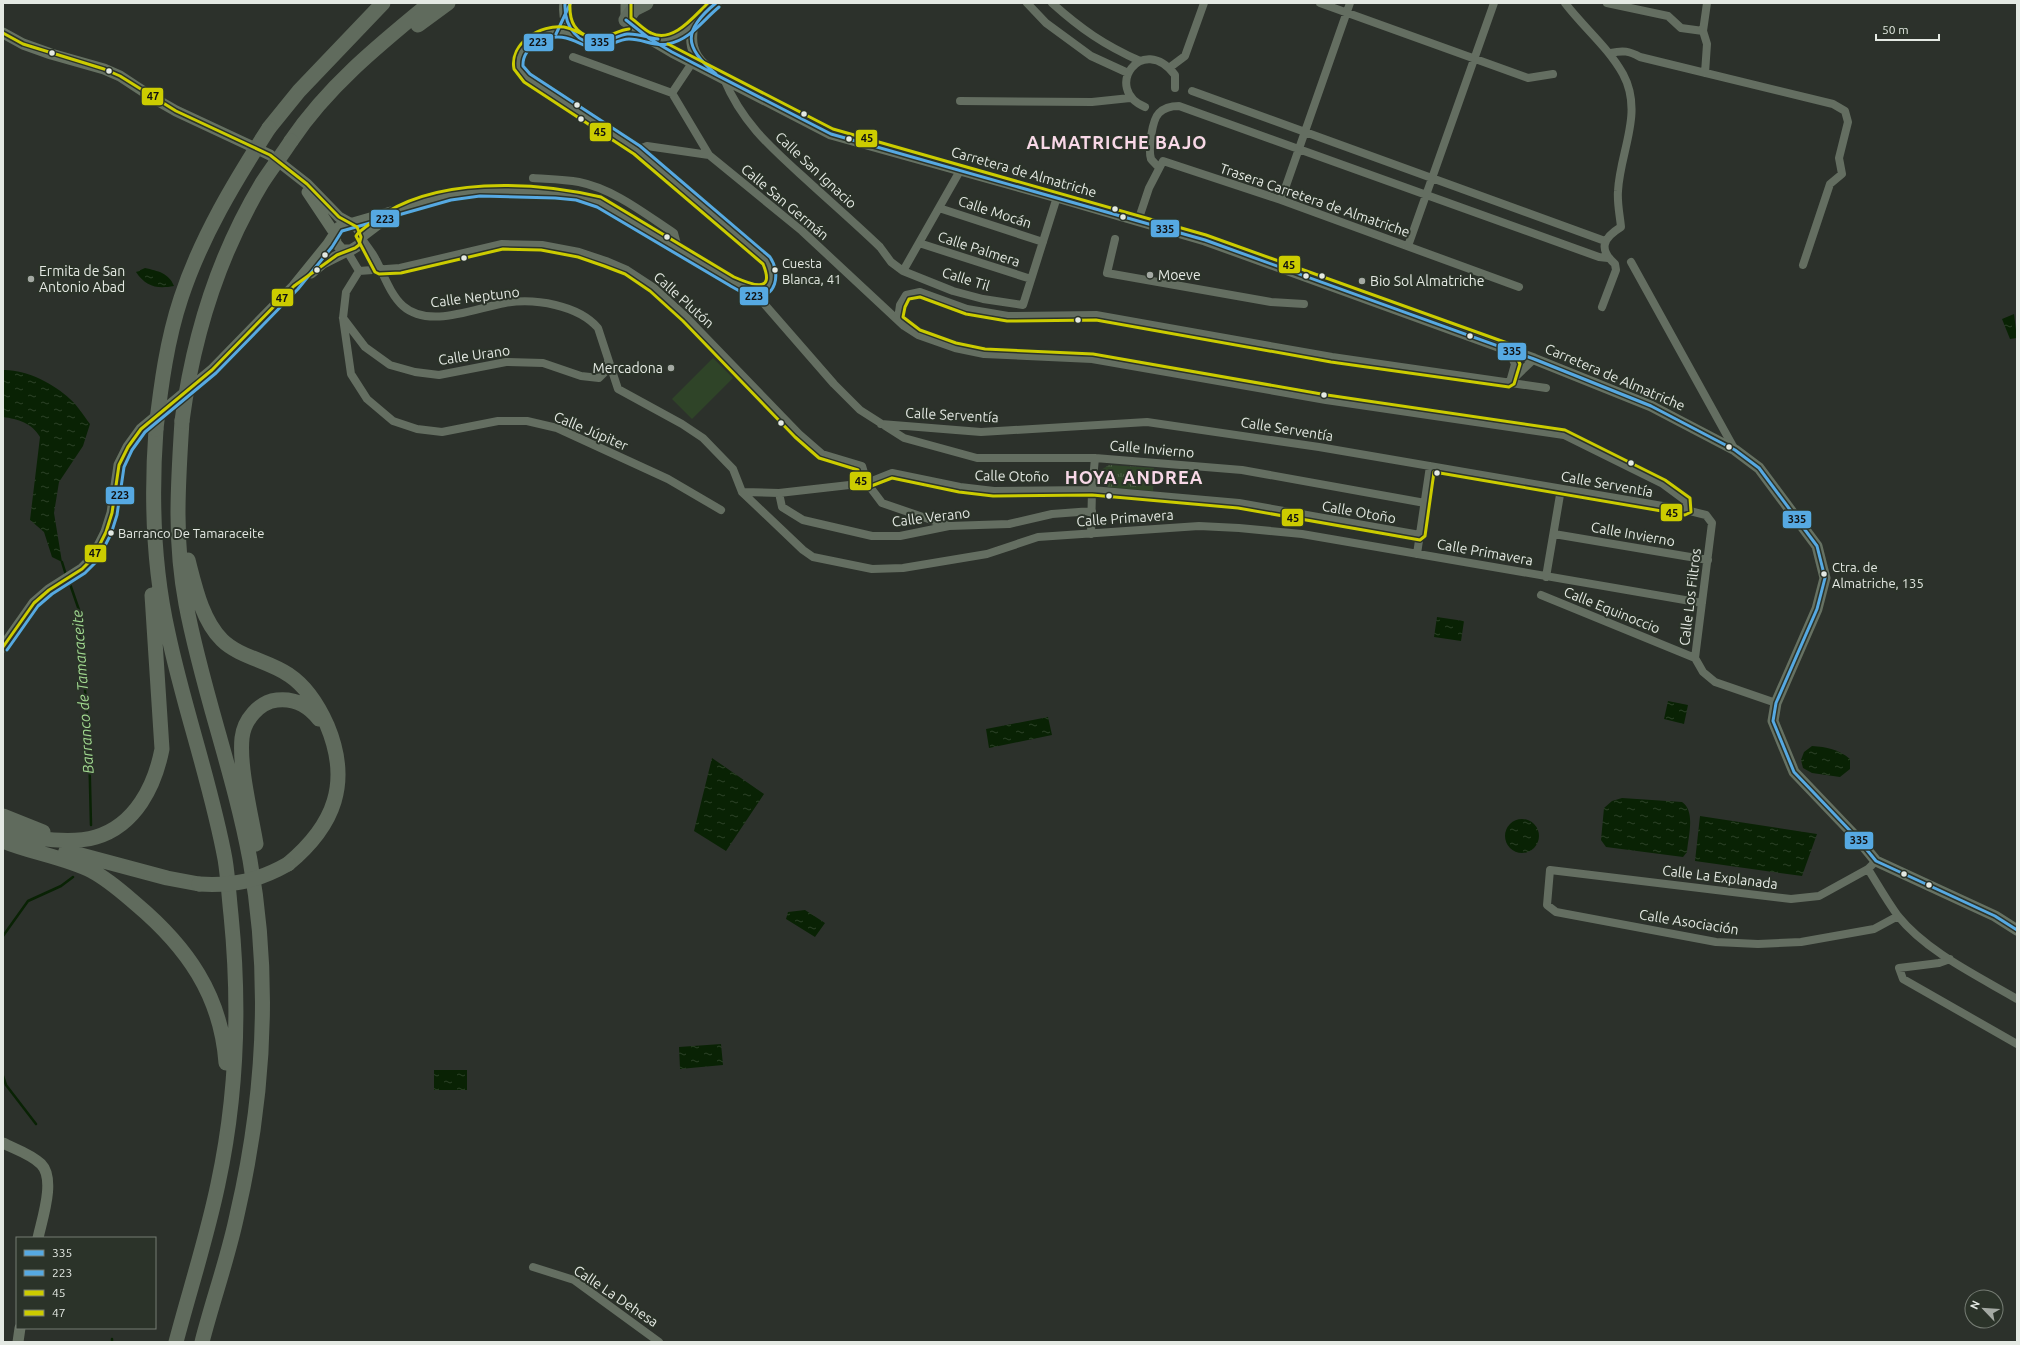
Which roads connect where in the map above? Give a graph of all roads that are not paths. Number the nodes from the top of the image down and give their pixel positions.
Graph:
1 (383, 3) edge
2 (396, 3) edge
3 (430, 3) edge
4 (448, 3) edge
5 (626, 3) edge
6 (646, 3) edge
7 (716, 3) edge
8 (1027, 3) edge
9 (1052, 3) edge
10 (1204, 3) edge
11 (1320, 3) edge
12 (1350, 3) edge
13 (1494, 3) edge
14 (1565, 3) edge
15 (1607, 3) edge
16 (1707, 3) edge
17 (564, 6) edge
18 (1347, 13) junction
19 (626, 20) junction
20 (693, 24) junction
21 (362, 26) junction
22 (1703, 31) junction
23 (552, 32) junction
24 (3, 33) edge
25 (574, 35) junction
26 (650, 39) junction
27 (611, 40) junction
28 (1611, 53) junction
29 (573, 56) dead end
30 (1474, 58) junction
31 (1140, 61) junction
32 (692, 63) junction
33 (1169, 68) junction
34 (1128, 73) junction
35 (1705, 73) junction
36 (1552, 74) dead end
37 (719, 76) junction
38 (1175, 88) dead end
39 (1192, 91) dead end
40 (672, 93) junction
41 (1130, 98) junction
42 (960, 101) dead end
43 (1145, 107) dead end
44 (300, 128) junction
45 (1304, 133) junction
46 (1298, 149) junction
47 (636, 150) junction
48 (708, 155) junction
49 (1159, 168) junction
50 (961, 169) junction
51 (295, 175) junction
52 (533, 178) dead end
53 (1433, 178) junction
54 (1427, 195) junction
55 (1057, 197) junction
56 (1281, 200) junction
57 (939, 208) junction
58 (399, 211) junction
59 (1138, 221) junction
60 (350, 224) junction
61 (335, 234) junction
62 (361, 237) junction
63 (1115, 239) dead end
64 (1605, 240) junction
65 (1043, 242) junction
66 (919, 243) junction
67 (1408, 246) junction
68 (678, 248) junction
69 (347, 251) junction
70 (1608, 258) junction
71 (1630, 262) dead end
72 (1803, 265) dead end
73 (379, 268) junction
74 (359, 271) junction
75 (903, 271) junction
76 (1031, 279) junction
77 (294, 286) junction
78 (1519, 287) dead end
79 (753, 291) junction
80 (1304, 304) dead end
81 (1602, 307) dead end
82 (343, 318) junction
83 (898, 319) junction
84 (1508, 349) junction
85 (608, 357) junction
86 (1534, 359) junction
87 (1510, 382) junction
88 (1546, 388) dead end
89 (881, 424) junction
90 (1735, 450) junction
91 (1095, 458) junction
92 (1430, 466) junction
93 (150, 477) junction
94 (183, 482) junction
95 (867, 483) junction
96 (1561, 489) junction
97 (1092, 490) junction
98 (742, 492) junction
99 (779, 493) junction
100 (1425, 503) junction
101 (721, 510) dead end
102 (1686, 510) junction
103 (1092, 511) junction
104 (949, 526) junction
105 (1091, 534) junction
106 (1554, 534) junction
107 (1420, 535) junction
108 (1417, 554) junction
109 (1708, 560) junction
110 (1546, 577) junction
111 (1541, 595) dead end
112 (1702, 603) junction
113 (3, 647) edge
114 (1696, 658) junction
115 (1776, 703) junction
116 (334, 742) junction
117 (3, 816) edge
118 (3, 830) edge
119 (3, 840) edge
120 (70, 840) junction
121 (25, 842) junction
122 (3, 848) edge
123 (1876, 861) junction
124 (1868, 870) junction
125 (1547, 906) joint
126 (1898, 916) junction
127 (2017, 930) edge
128 (1950, 959) junction
129 (2017, 1000) edge
130 (262, 1043) junction
131 (2017, 1044) edge
132 (227, 1140) junction
133 (3, 1143) edge
134 (38, 1237) edge
135 (533, 1266) dead end
136 (20, 1329) edge
137 (18, 1342) edge
138 (176, 1342) edge
139 (202, 1342) edge
140 (659, 1342) edge

1 - 21 highway
2 - 21 highway
3 - 44 highway
4 - 44 highway
5 - 19 main road
6 - 19 highway
7 - 20 main road
8 - 34 street
9 - 31 street
10 - 33 street
11 - 18 street
12 - 18 street
13 - 30 street
14 - 28 street
15 - 22 street
16 - 22 street
17 - 23 main road
17 - 25 main road
18 - 30 street
18 - 45 street
19 - 26 main road
19 - 27 main road
20 - 26 main road
20 - 37 main road
21 - 93 highway, bridge
22 - 35 street
23 - 25 main road
23 - 47 main road
24 - 51 main road
25 - 27 main road
26 - 27 main road
26 - 32 main road, Carretera de Almatriche
28 - 35 street
28 - 64 street
29 - 40 street
30 - 36 street
30 - 53 street
31 - 33 street
31 - 34 street
32 - 37 main road, Carretera de Almatriche
32 - 40 street
33 - 38 street
34 - 41 street
35 - 72 street
37 - 50 main road, Carretera de Almatriche
37 - 75 street, Calle San Ignacio
39 - 45 street
40 - 48 street, Calle San Germán
41 - 42 street
41 - 43 street
44 - 94 highway, bridge
45 - 46 street
45 - 53 street
46 - 49 street
46 - 54 street
46 - 56 street
47 - 48 street
47 - 79 main road
48 - 83 street, Calle San Germán
49 - 56 street, Trasera Carretera de Almatriche
49 - 59 street
50 - 55 main road, Carretera de Almatriche
50 - 57 street
51 - 60 main road
51 - 61 main road
52 - 68 street
53 - 54 street
53 - 64 street
54 - 67 street
54 - 70 street
55 - 59 main road, Carretera de Almatriche
55 - 65 street
56 - 67 street, Trasera Carretera de Almatriche
57 - 65 street, Calle Mocán
57 - 66 street
58 - 60 main road
58 - 62 main road
58 - 68 main road
59 - 84 main road, Carretera de Almatriche
60 - 61 main road
60 - 62 main road
61 - 69 main road
61 - 77 main road
62 - 69 main road
62 - 73 street, Calle Neptuno
63 - 80 street
64 - 70 street
65 - 76 street
66 - 75 street
66 - 76 street, Calle Palmera
67 - 78 street, Trasera Carretera de Almatriche
68 - 79 main road
69 - 74 street
69 - 77 main road
70 - 81 street
71 - 90 street
73 - 74 street, Calle Plutón
73 - 85 street, Calle Neptuno
73 - 95 street, Calle Plutón
74 - 82 street, Calle Júpiter
75 - 76 street, Calle Til
77 - 113 main road
79 - 89 street, Calle Serventía
82 - 85 street, Calle Urano
82 - 101 street, Calle Júpiter
83 - 87 street
83 - 102 street, Calle Serventía
84 - 86 main road, Carretera de Almatriche
84 - 87 street
85 - 98 street, Calle Neptuno
86 - 87 street
86 - 90 main road, Carretera de Almatriche
87 - 88 street
89 - 91 street, Calle Invierno
89 - 92 street, Calle Serventía
90 - 115 main road, Carretera de Almatriche
91 - 97 street
91 - 100 street, Calle Invierno
92 - 96 street, Calle Serventía
92 - 100 street
93 - 120 highway
93 - 132 highway
94 - 116 highway
94 - 130 highway
95 - 97 street, Calle Otoño
95 - 99 street, Calle Otoño
95 - 104 street
96 - 102 street, Calle Serventía
96 - 106 street
97 - 103 street
97 - 107 street, Calle Otoño
98 - 99 street
98 - 105 street, Calle Primavera
99 - 104 street, Calle Verano
100 - 107 street
102 - 109 street, Calle Los Filtros
103 - 104 street, Calle Verano
103 - 105 street
105 - 108 street, Calle Primavera
106 - 109 street, Calle Invierno
106 - 110 street
107 - 108 street
108 - 110 street, Calle Primavera
109 - 112 street, Calle Los Filtros
110 - 112 street, Calle Primavera
111 - 114 street, Calle Equinoccio
112 - 114 street, Calle Los Filtros
114 - 115 street, Calle Los Filtros
115 - 123 main road, Carretera de Almatriche
116 - 121 highway, bridge
116 - 130 highway
117 - 120 highway
118 - 121 highway
119 - 121 highway
120 - 121 highway
121 - 122 highway
121 - 132 highway
123 - 124 street, Calle La Explanada
123 - 127 main road, Carretera de Almatriche
124 - 125 street, Calle La Explanada
124 - 126 street
125 - 126 street, Calle Asociación
126 - 128 street
128 - 129 street
128 - 131 street
130 - 139 highway
132 - 138 highway
133 - 134 main road
135 - 140 street, Calle La Dehesa
136 - 137 main road

